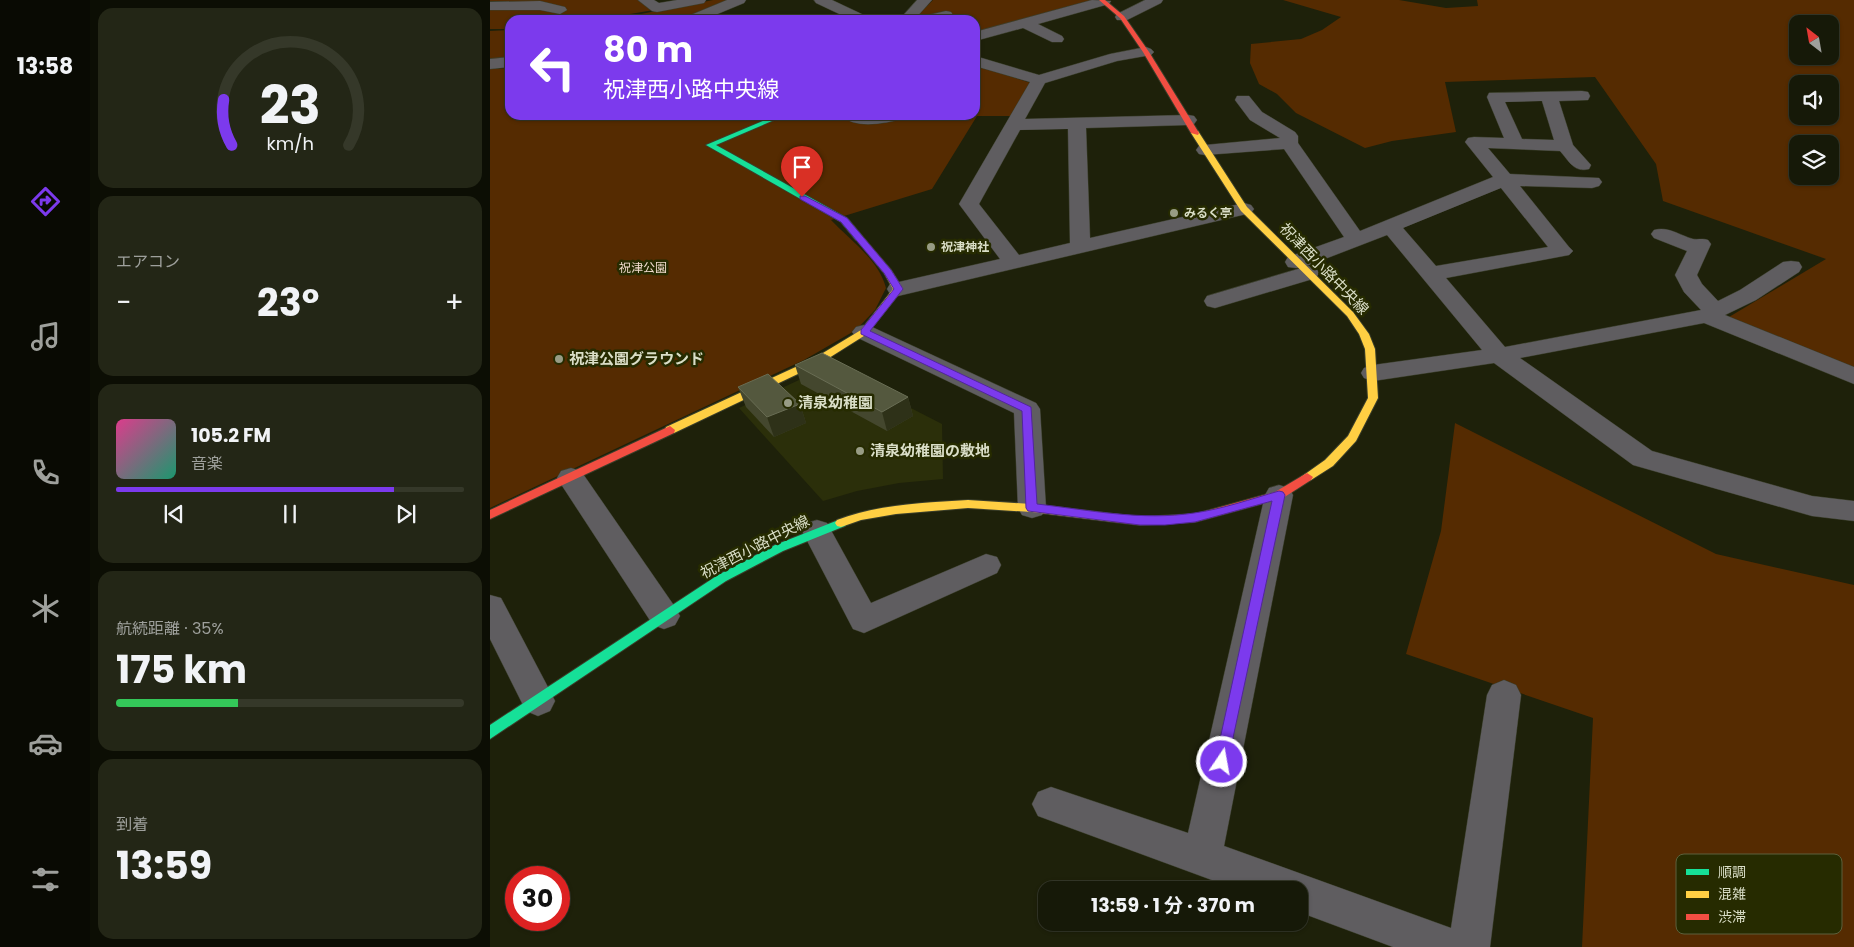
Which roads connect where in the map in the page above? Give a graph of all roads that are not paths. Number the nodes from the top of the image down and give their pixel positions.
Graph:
1 (645, 0) edge
2 (699, 0) edge
3 (739, 0) edge
4 (821, 0) edge
5 (925, 0) edge
6 (1153, 0) edge
7 (1103, 1) edge
8 (490, 6) edge
9 (560, 10) dead end
10 (703, 15) edge
11 (846, 15) edge
12 (911, 15) edge
13 (1122, 17) junction
14 (1024, 23) junction
15 (980, 36) edge
16 (1057, 39) dead end
17 (1146, 52) junction
18 (505, 62) edge
19 (980, 62) edge
20 (490, 64) edge
21 (1040, 80) junction
22 (1582, 96) dead end
23 (1549, 97) junction
24 (1243, 100) dead end
25 (771, 120) edge
26 (1188, 120) junction
27 (1077, 124) junction
28 (1014, 125) junction
29 (1288, 143) junction
30 (1516, 144) junction
31 (1565, 146) junction
32 (1205, 150) junction
33 (1582, 165) dead end
34 (1503, 180) junction
35 (1592, 182) dead end
36 (1244, 209) junction
37 (1391, 226) junction
38 (1661, 234) dead end
39 (1356, 240) junction
40 (1080, 247) junction
41 (1013, 261) junction
42 (1302, 267) junction
43 (1791, 267) dead end
44 (1430, 274) junction
45 (898, 289) junction
46 (1215, 301) dead end
47 (1711, 314) junction
48 (864, 332) junction
49 (1499, 355) junction
50 (1373, 373) junction
51 (1854, 376) edge
52 (571, 478) junction
53 (1279, 495) junction
54 (1032, 508) junction
55 (1854, 511) edge
56 (490, 516) edge
57 (816, 531) junction
58 (986, 565) dead end
59 (491, 614) edge
60 (664, 616) junction
61 (1504, 695) dead end
62 (538, 701) junction
63 (490, 734) edge
64 (1051, 804) dead end
65 (1202, 857) junction
66 (1267, 881) edge
67 (1308, 895) edge
68 (1448, 947) edge
69 (1468, 947) edge

1 - 2 street
3 - 10 street
4 - 11 street
5 - 12 street
6 - 13 street
7 - 13 main road, 祝津西小路中央線
7 - 14 street
8 - 9 street
13 - 17 main road, 祝津西小路中央線
14 - 15 street
14 - 16 street
17 - 21 street
17 - 26 main road, 祝津西小路中央線
18 - 20 street
19 - 21 street
21 - 28 street
22 - 23 street
23 - 30 street
23 - 31 street
24 - 29 street
25 - 45 main road
26 - 27 street
26 - 32 main road, 祝津西小路中央線
27 - 28 street
27 - 40 street
28 - 41 street
29 - 32 street
29 - 39 street
30 - 31 street
30 - 34 street
31 - 33 street
32 - 36 main road, 祝津西小路中央線
34 - 35 street
34 - 37 street
34 - 44 street
36 - 40 street
36 - 42 main road, 祝津西小路中央線
37 - 39 street
37 - 44 street
38 - 47 street
39 - 42 street
40 - 41 street
41 - 45 street
42 - 46 street
42 - 50 main road, 祝津西小路中央線
43 - 47 street
44 - 49 street
45 - 48 main road
47 - 49 street
47 - 51 street
48 - 52 main road
48 - 54 street
49 - 50 street
49 - 55 street
50 - 53 main road, 祝津西小路中央線
52 - 56 main road
52 - 60 street
53 - 54 main road, 祝津西小路中央線
53 - 65 street
54 - 57 main road, 祝津西小路中央線
57 - 58 street
57 - 60 main road, 祝津西小路中央線
59 - 62 street
60 - 62 main road, 祝津西小路中央線
61 - 69 street
62 - 63 main road, 祝津西小路中央線
64 - 65 street
65 - 66 street
67 - 68 street

